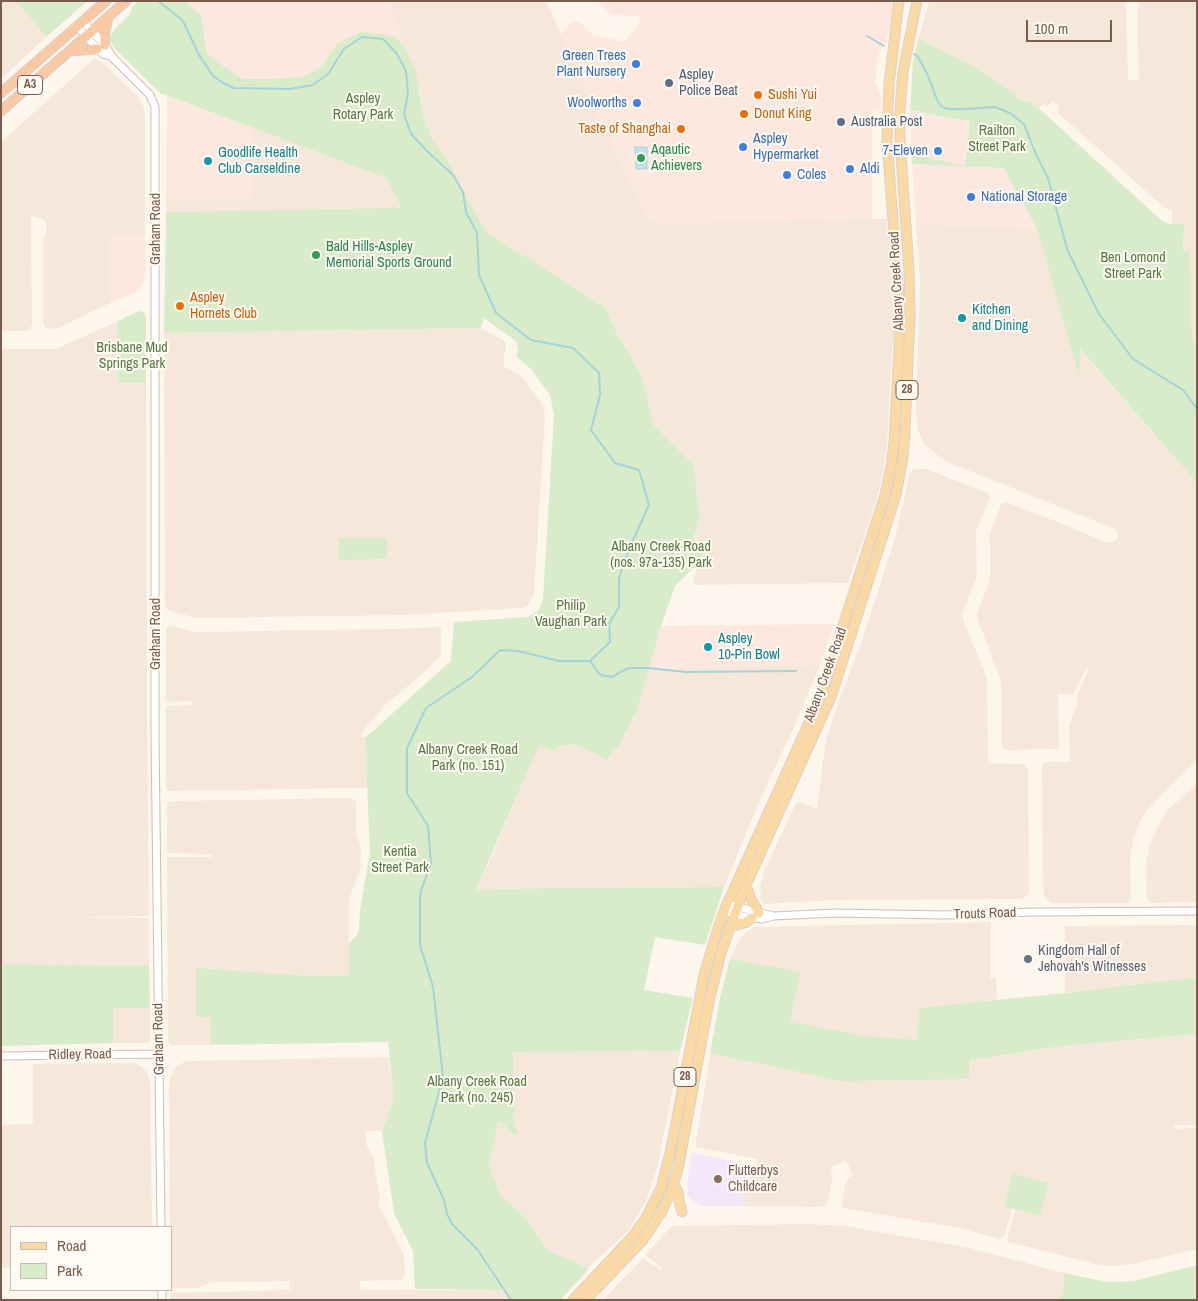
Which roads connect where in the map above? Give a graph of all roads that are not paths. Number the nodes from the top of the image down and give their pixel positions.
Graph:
1 (106, 1) edge
2 (900, 1) edge
3 (917, 1) edge
4 (126, 2) edge
5 (108, 17) junction
6 (80, 25) junction
7 (89, 34) junction
8 (101, 47) junction
9 (70, 51) junction
10 (1, 93) edge
11 (1, 111) edge
12 (746, 885) junction
13 (725, 907) junction
14 (736, 910) junction
15 (1197, 911) edge
16 (756, 915) junction
17 (729, 927) junction
18 (160, 1054) junction
19 (1, 1056) edge
20 (674, 1184) junction
21 (682, 1212) dead end
22 (161, 1226) edge
23 (573, 1300) edge
24 (586, 1300) edge

1 - 6 highway, A3
2 - 13 main road, Albany Creek Road / 28
3 - 12 main road, Albany Creek Road / 28
4 - 5 highway, A3
5 - 7 highway, A3
5 - 8 highway
6 - 7 street, Graham Road
6 - 10 highway, A3
7 - 8 street, Graham Road
7 - 9 highway, A3
8 - 9 highway
8 - 18 street, Graham Road
9 - 11 highway, A3
12 - 14 main road, Albany Creek Road / 28
12 - 16 main road
13 - 14 street, Trouts Road
13 - 23 main road, Albany Creek Road / 28
14 - 16 street, Trouts Road
14 - 17 main road, Albany Creek Road / 28
15 - 16 street, Trouts Road
16 - 17 main road
17 - 20 main road, Albany Creek Road / 28
18 - 19 street, Ridley Road
18 - 22 street, Graham Road
20 - 21 main road
20 - 24 main road, Albany Creek Road / 28

